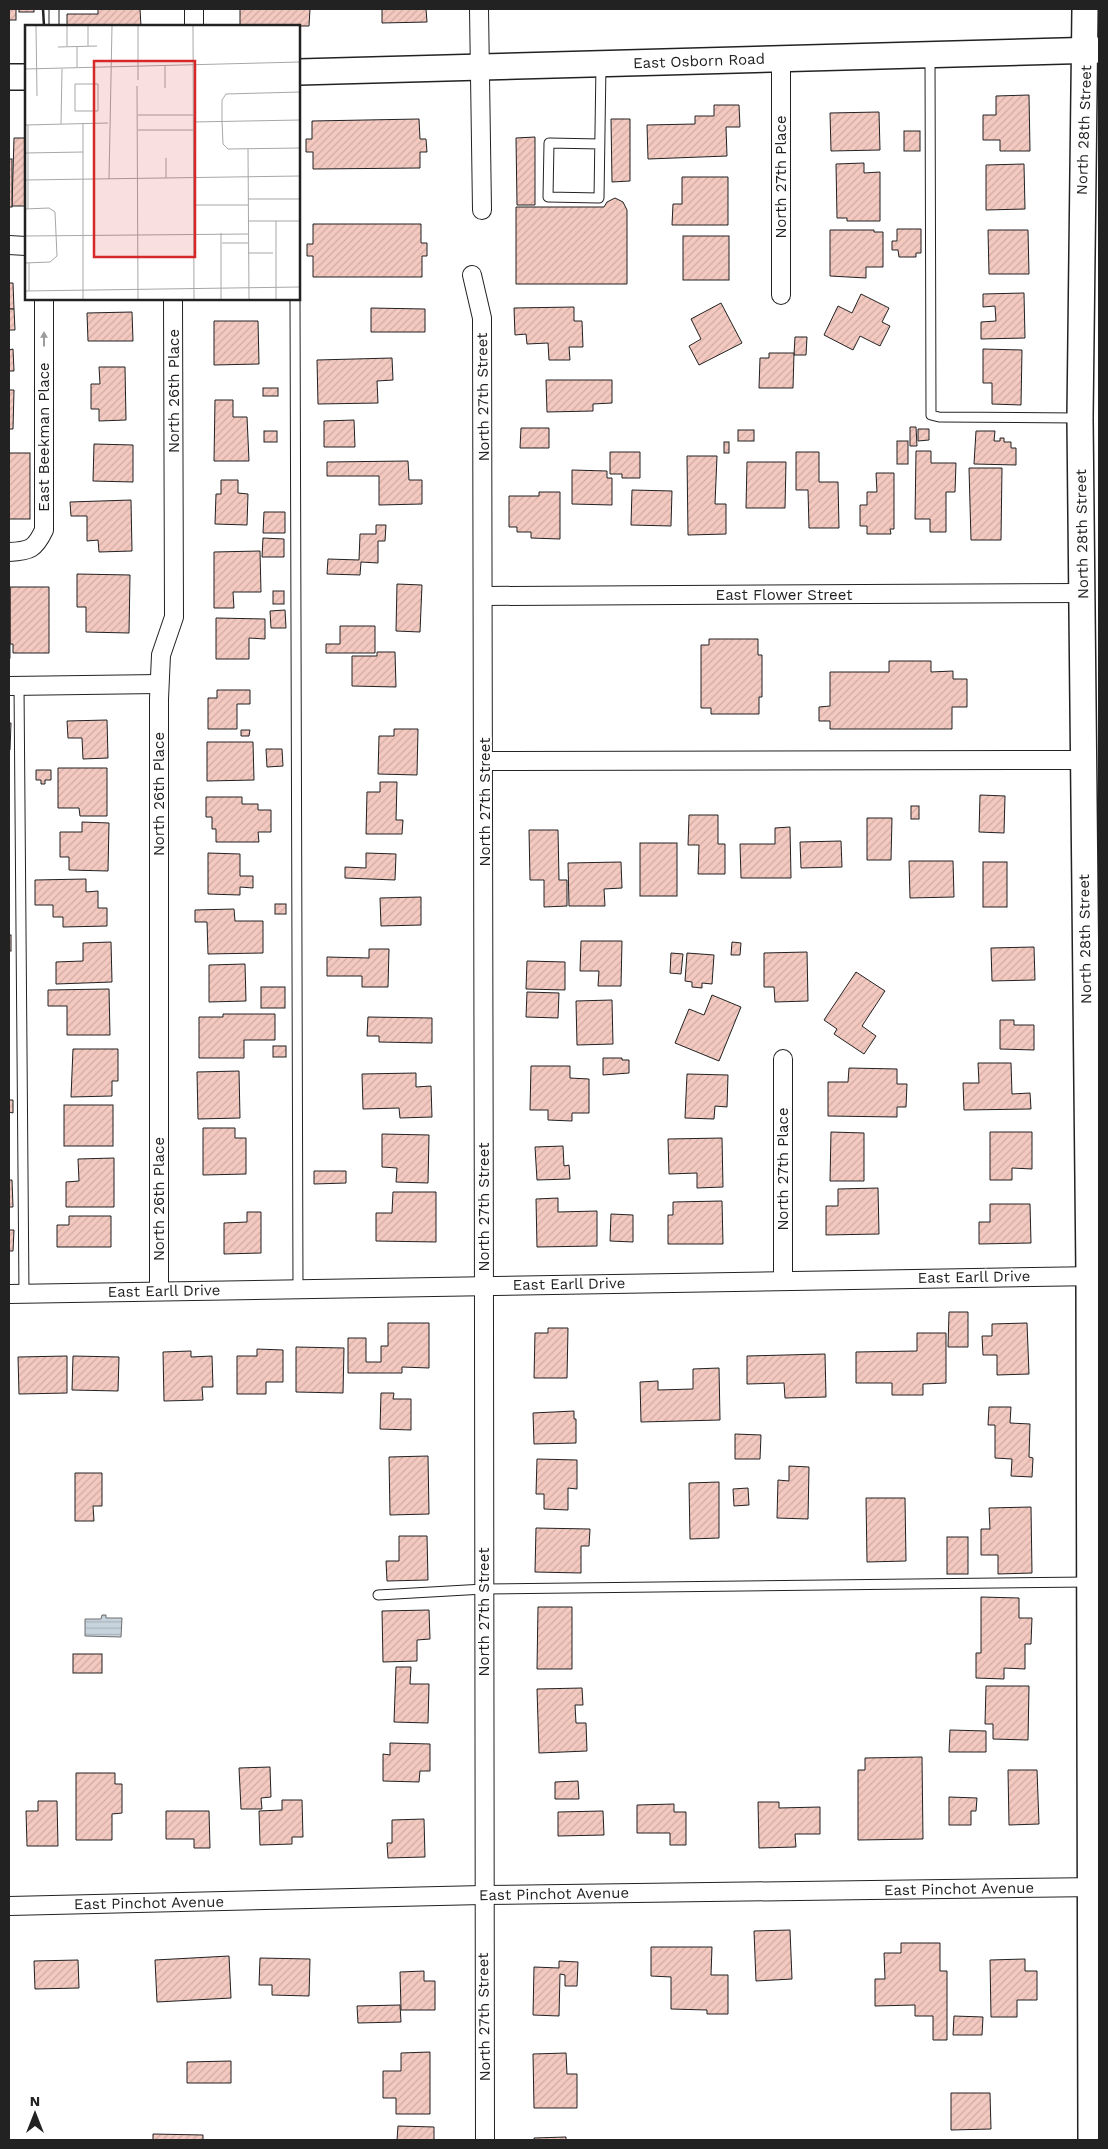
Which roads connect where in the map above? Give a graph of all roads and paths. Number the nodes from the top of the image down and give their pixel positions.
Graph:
1 (54, 9) edge
2 (194, 9) edge
3 (479, 9) edge
4 (1085, 9) edge
5 (54, 25) edge
6 (194, 25) edge
7 (1093, 50) edge
8 (930, 54) junction
9 (781, 58) junction
10 (601, 64) junction
11 (480, 68) junction
12 (300, 72) edge
13 (9, 77) edge
14 (25, 77) edge
15 (600, 144) junction
16 (482, 210) dead end
17 (9, 245) edge
18 (25, 246) edge
19 (472, 275) dead end
20 (781, 295) dead end
21 (44, 300) edge
22 (174, 300) edge
23 (295, 300) edge
24 (1080, 418) junction
25 (9, 552) edge
26 (1083, 593) junction
27 (485, 596) junction
28 (1091, 667) edge
29 (159, 684) junction
30 (14, 686) edge
31 (1083, 760) junction
32 (486, 761) junction
33 (783, 1059) dead end
34 (1093, 1125) edge
35 (1094, 1276) edge
36 (783, 1280) junction
37 (485, 1285) junction
38 (298, 1288) junction
39 (159, 1291) junction
40 (16, 1294) edge
41 (1094, 1433) edge
42 (1094, 1582) edge
43 (484, 1589) junction
44 (378, 1595) dead end
45 (1095, 1734) edge
46 (1095, 1887) edge
47 (483, 1895) junction
48 (9, 1906) edge
49 (1095, 1990) edge
50 (1095, 2113) edge
51 (486, 2140) edge
52 (1091, 2140) edge

1 - 5 lane
2 - 6 street
3 - 11 street
4 - 7 street, North 28th Street
7 - 8 street, East Osborn Road
7 - 24 street, North 28th Street
8 - 9 street, East Osborn Road
8 - 24 lane
9 - 10 street, East Osborn Road
9 - 20 street, North 27th Place
10 - 11 street, East Osborn Road
10 - 15 lane
11 - 12 street, East Osborn Road
11 - 16 street
13 - 14 street
15 - 15 lane
17 - 18 street
19 - 27 street, North 27th Street
25 -> 21 street, East Beekman Place
22 - 29 street, North 26th Place
23 - 38 lane
24 - 26 street, North 28th Street
26 - 27 street, East Flower Street
26 - 28 street, North 28th Street
27 - 32 street, North 27th Street
28 - 31 street, North 28th Street
29 - 30 street
29 - 39 street, North 26th Place
30 - 40 lane
31 - 32 street
31 - 34 street, North 28th Street
32 - 37 street, North 27th Street
33 - 36 street, North 27th Place
34 - 35 street, North 28th Street
35 - 36 street, East Earll Drive
35 - 41 street, North 28th Street
36 - 37 street, East Earll Drive
37 - 38 street, East Earll Drive
37 - 43 street, North 27th Street
38 - 39 street, East Earll Drive
39 - 40 street, East Earll Drive
41 - 42 street, North 28th Street
42 - 43 lane
42 - 45 street, North 28th Street
43 - 44 lane
43 - 47 street, North 27th Street
45 - 46 street, North 28th Street
46 - 47 street, East Pinchot Avenue
46 - 49 street, North 28th Street
47 - 48 street, East Pinchot Avenue
47 - 51 street, North 27th Street
49 - 50 street, North 28th Street
50 - 52 street, North 28th Street

